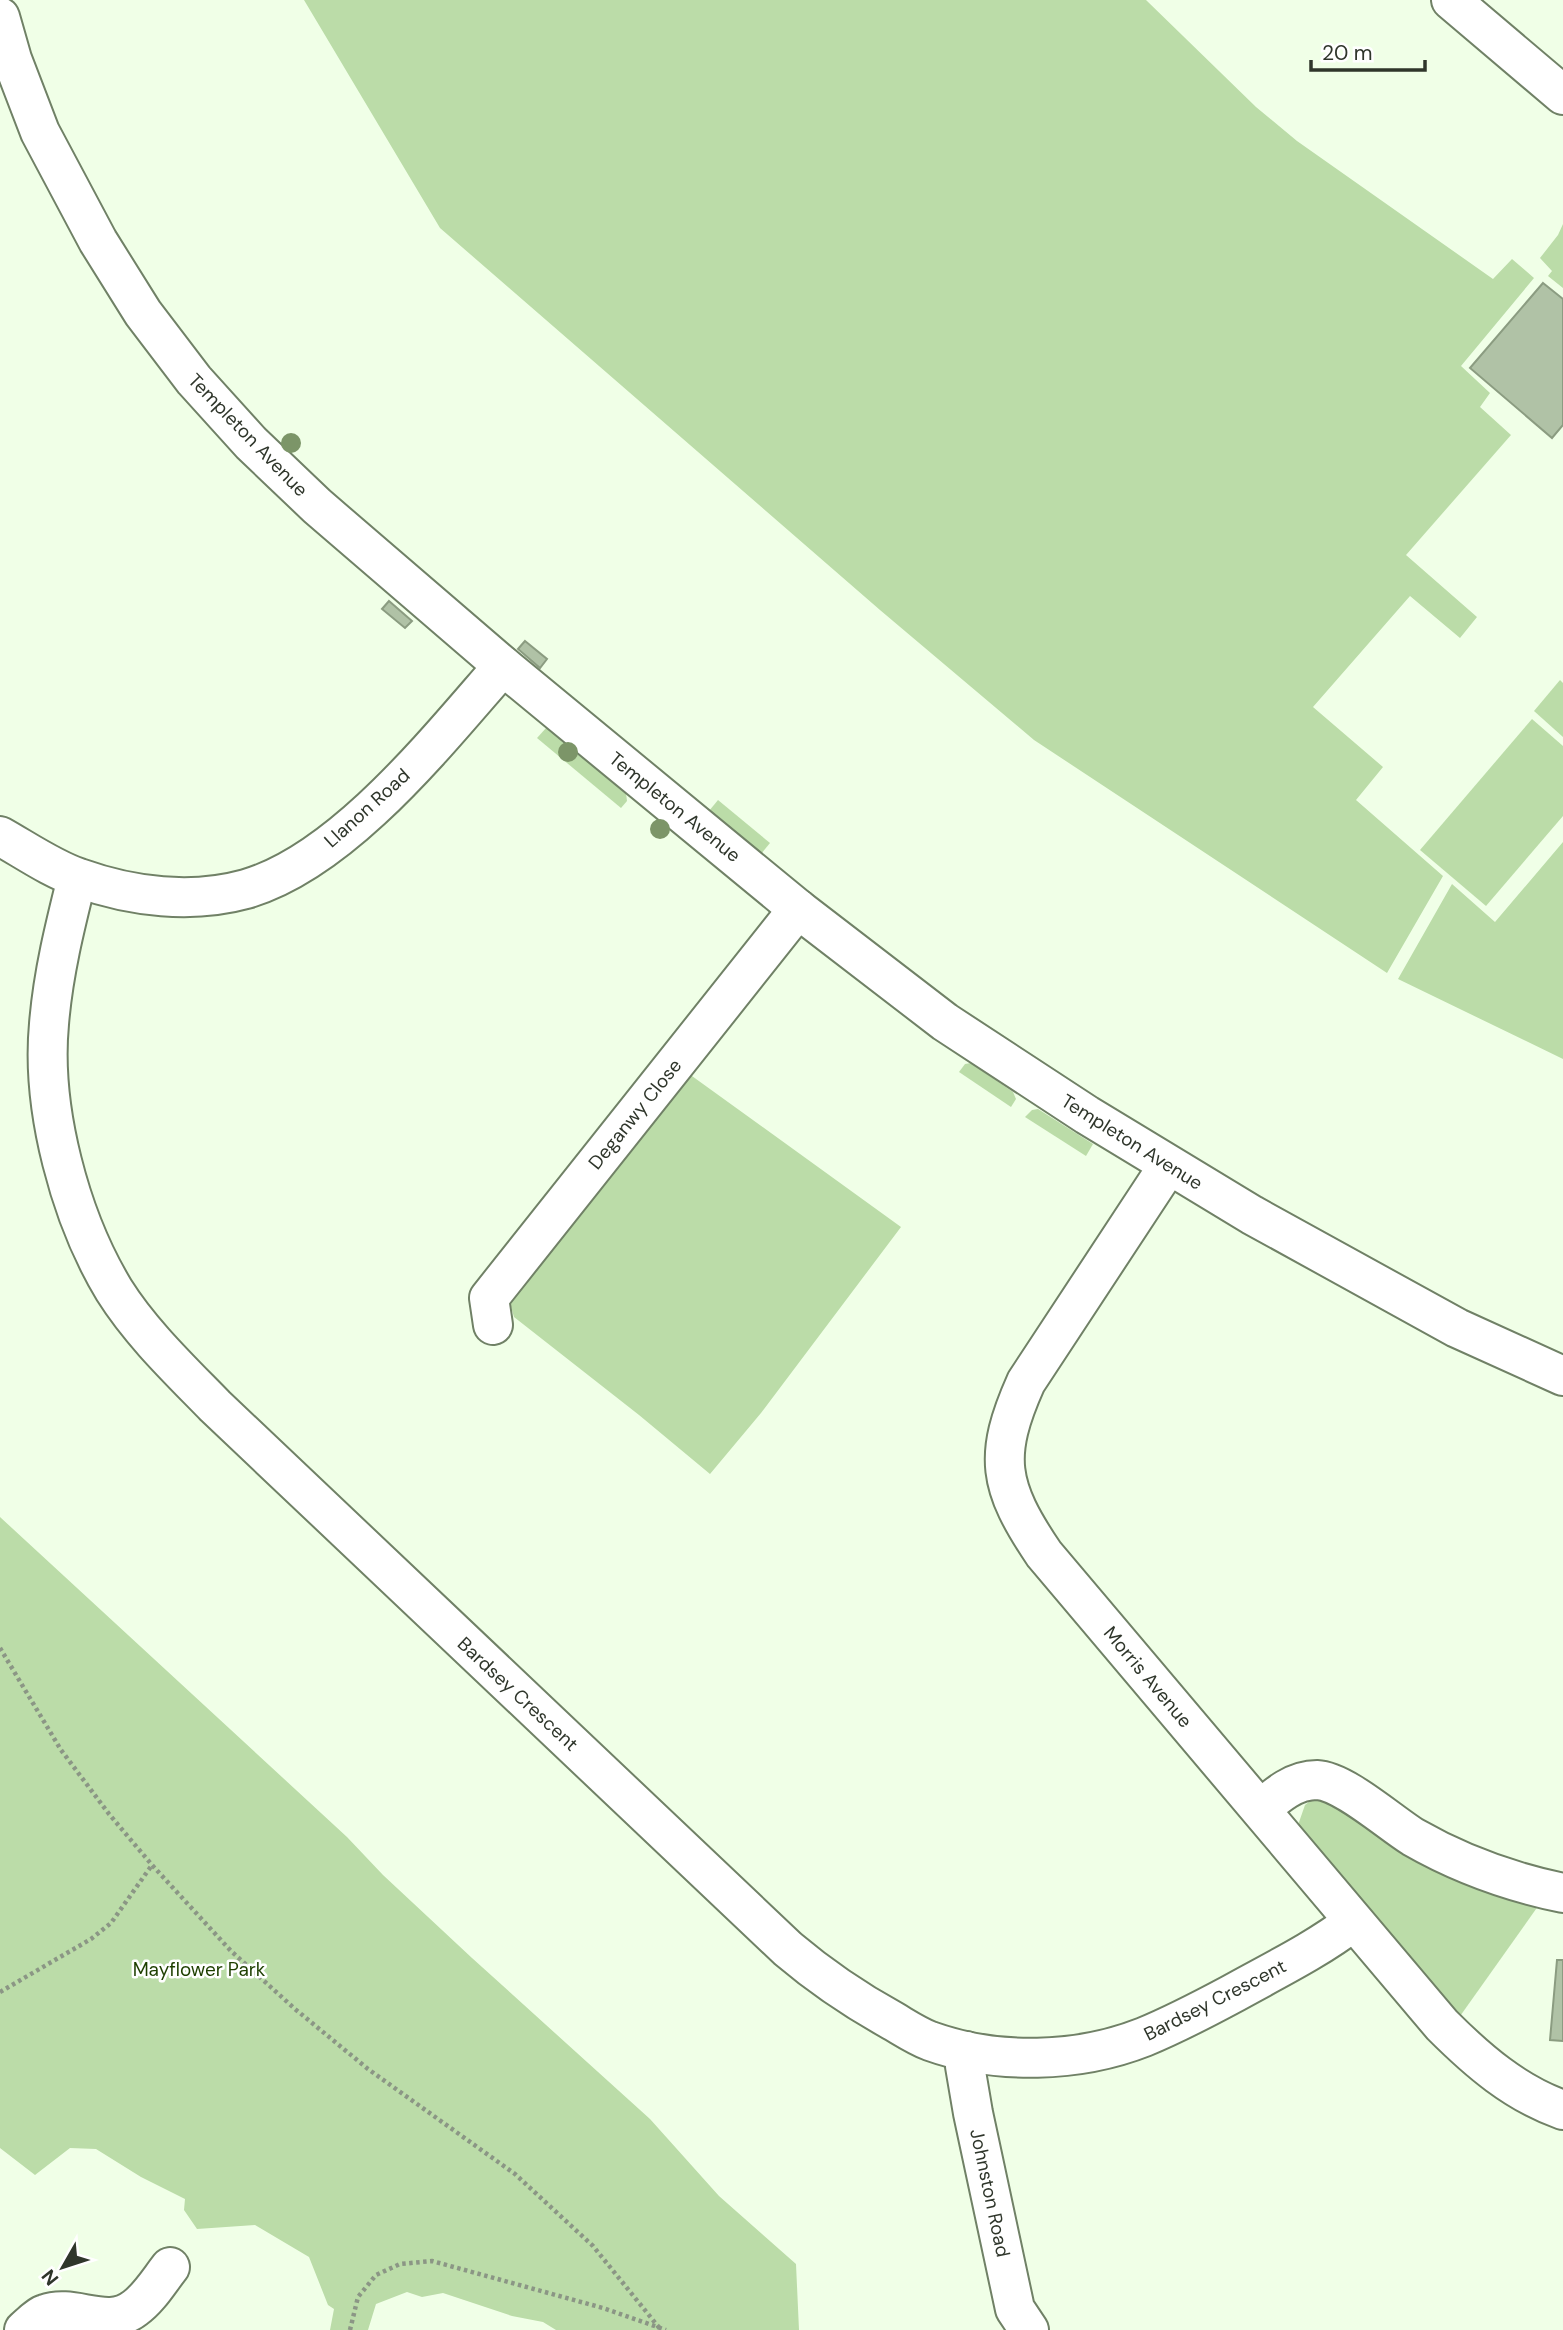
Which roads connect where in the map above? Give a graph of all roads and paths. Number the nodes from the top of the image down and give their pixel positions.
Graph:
1 (1451, 0) edge
2 (0, 17) edge
3 (6, 60) edge
4 (1563, 95) edge
5 (503, 666) junction
6 (0, 836) edge
7 (77, 878) junction
8 (798, 909) junction
9 (1168, 1166) junction
10 (493, 1325) dead end
11 (1563, 1376) edge
12 (0, 1648) edge
13 (1261, 1809) junction
14 (152, 1865) junction
15 (1563, 1893) edge
16 (1353, 1922) junction
17 (0, 1992) edge
18 (966, 2051) junction
19 (1563, 2110) edge
20 (170, 2267) dead end
21 (662, 2329) edge
22 (24, 2330) edge
23 (350, 2330) edge
24 (1029, 2330) edge

1 - 4 street
2 - 3 street, Templeton Avenue
3 - 5 street, Templeton Avenue
5 - 7 street, Llanon Road
5 - 8 street, Templeton Avenue
6 - 7 street, Llanon Road
7 - 18 street, Bardsey Crescent
8 - 9 street, Templeton Avenue
8 - 10 street, Deganwy Close
9 - 11 street, Templeton Avenue
9 - 13 street, Morris Avenue
12 - 14 path
13 - 15 street
13 - 16 street, Morris Avenue
14 - 17 path
14 - 21 path
16 - 18 street, Bardsey Crescent
16 - 19 street, Morris Avenue
18 - 24 street, Johnston Road
20 - 22 street
21 - 23 path

